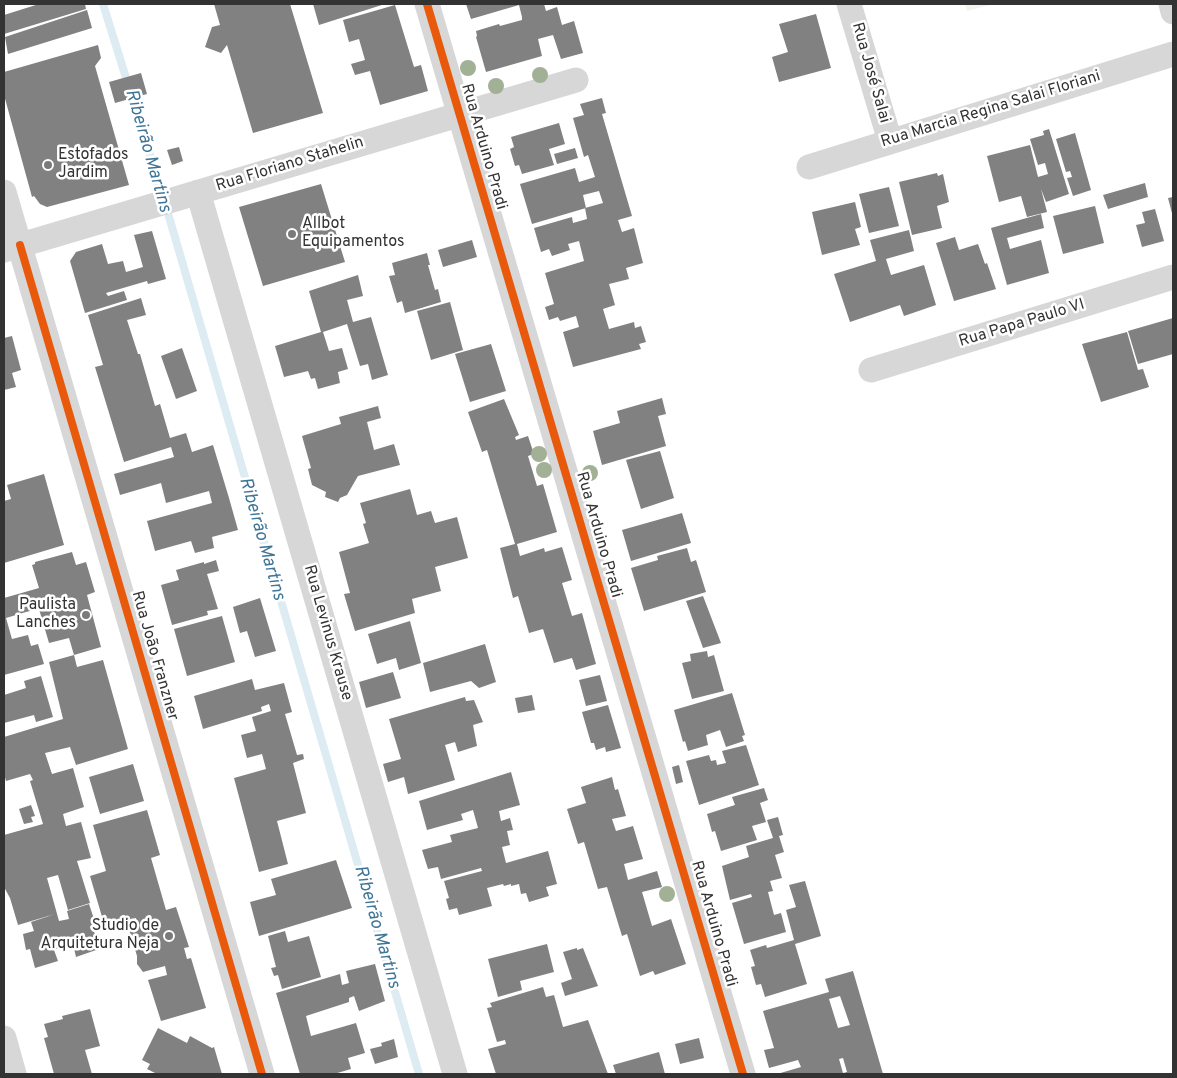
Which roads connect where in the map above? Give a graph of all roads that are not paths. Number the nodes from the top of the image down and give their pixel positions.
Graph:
1 (427, 4) edge
2 (849, 4) edge
3 (1171, 4) edge
4 (1173, 12) edge
5 (1173, 54) edge
6 (576, 80) dead end
7 (459, 114) junction
8 (890, 141) junction
9 (809, 166) dead end
10 (4, 192) edge
11 (190, 195) junction
12 (12, 247) edge
13 (1173, 277) edge
14 (870, 370) dead end
15 (4, 1038) edge
16 (14, 1074) edge
17 (262, 1074) edge
18 (455, 1074) edge
19 (743, 1074) edge

1 - 7 street, Rua Arduino Pradi
2 - 8 street, Rua José Salai
3 - 4 street
5 - 8 street, Rua Marcia Regina Salai Floriani
6 - 7 street, Rua Floriano Stahelin
7 - 11 street, Rua Floriano Stahelin
7 - 19 street, Rua Arduino Pradi
8 - 9 street, Rua Marcia Regina Salai Floriani
10 - 12 street, Rua João Franzner
11 - 12 street, Rua Floriano Stahelin
11 - 18 street, Rua Levinus Krause
12 - 17 street, Rua João Franzner
13 - 14 street, Rua Papa Paulo VI
15 - 16 street

